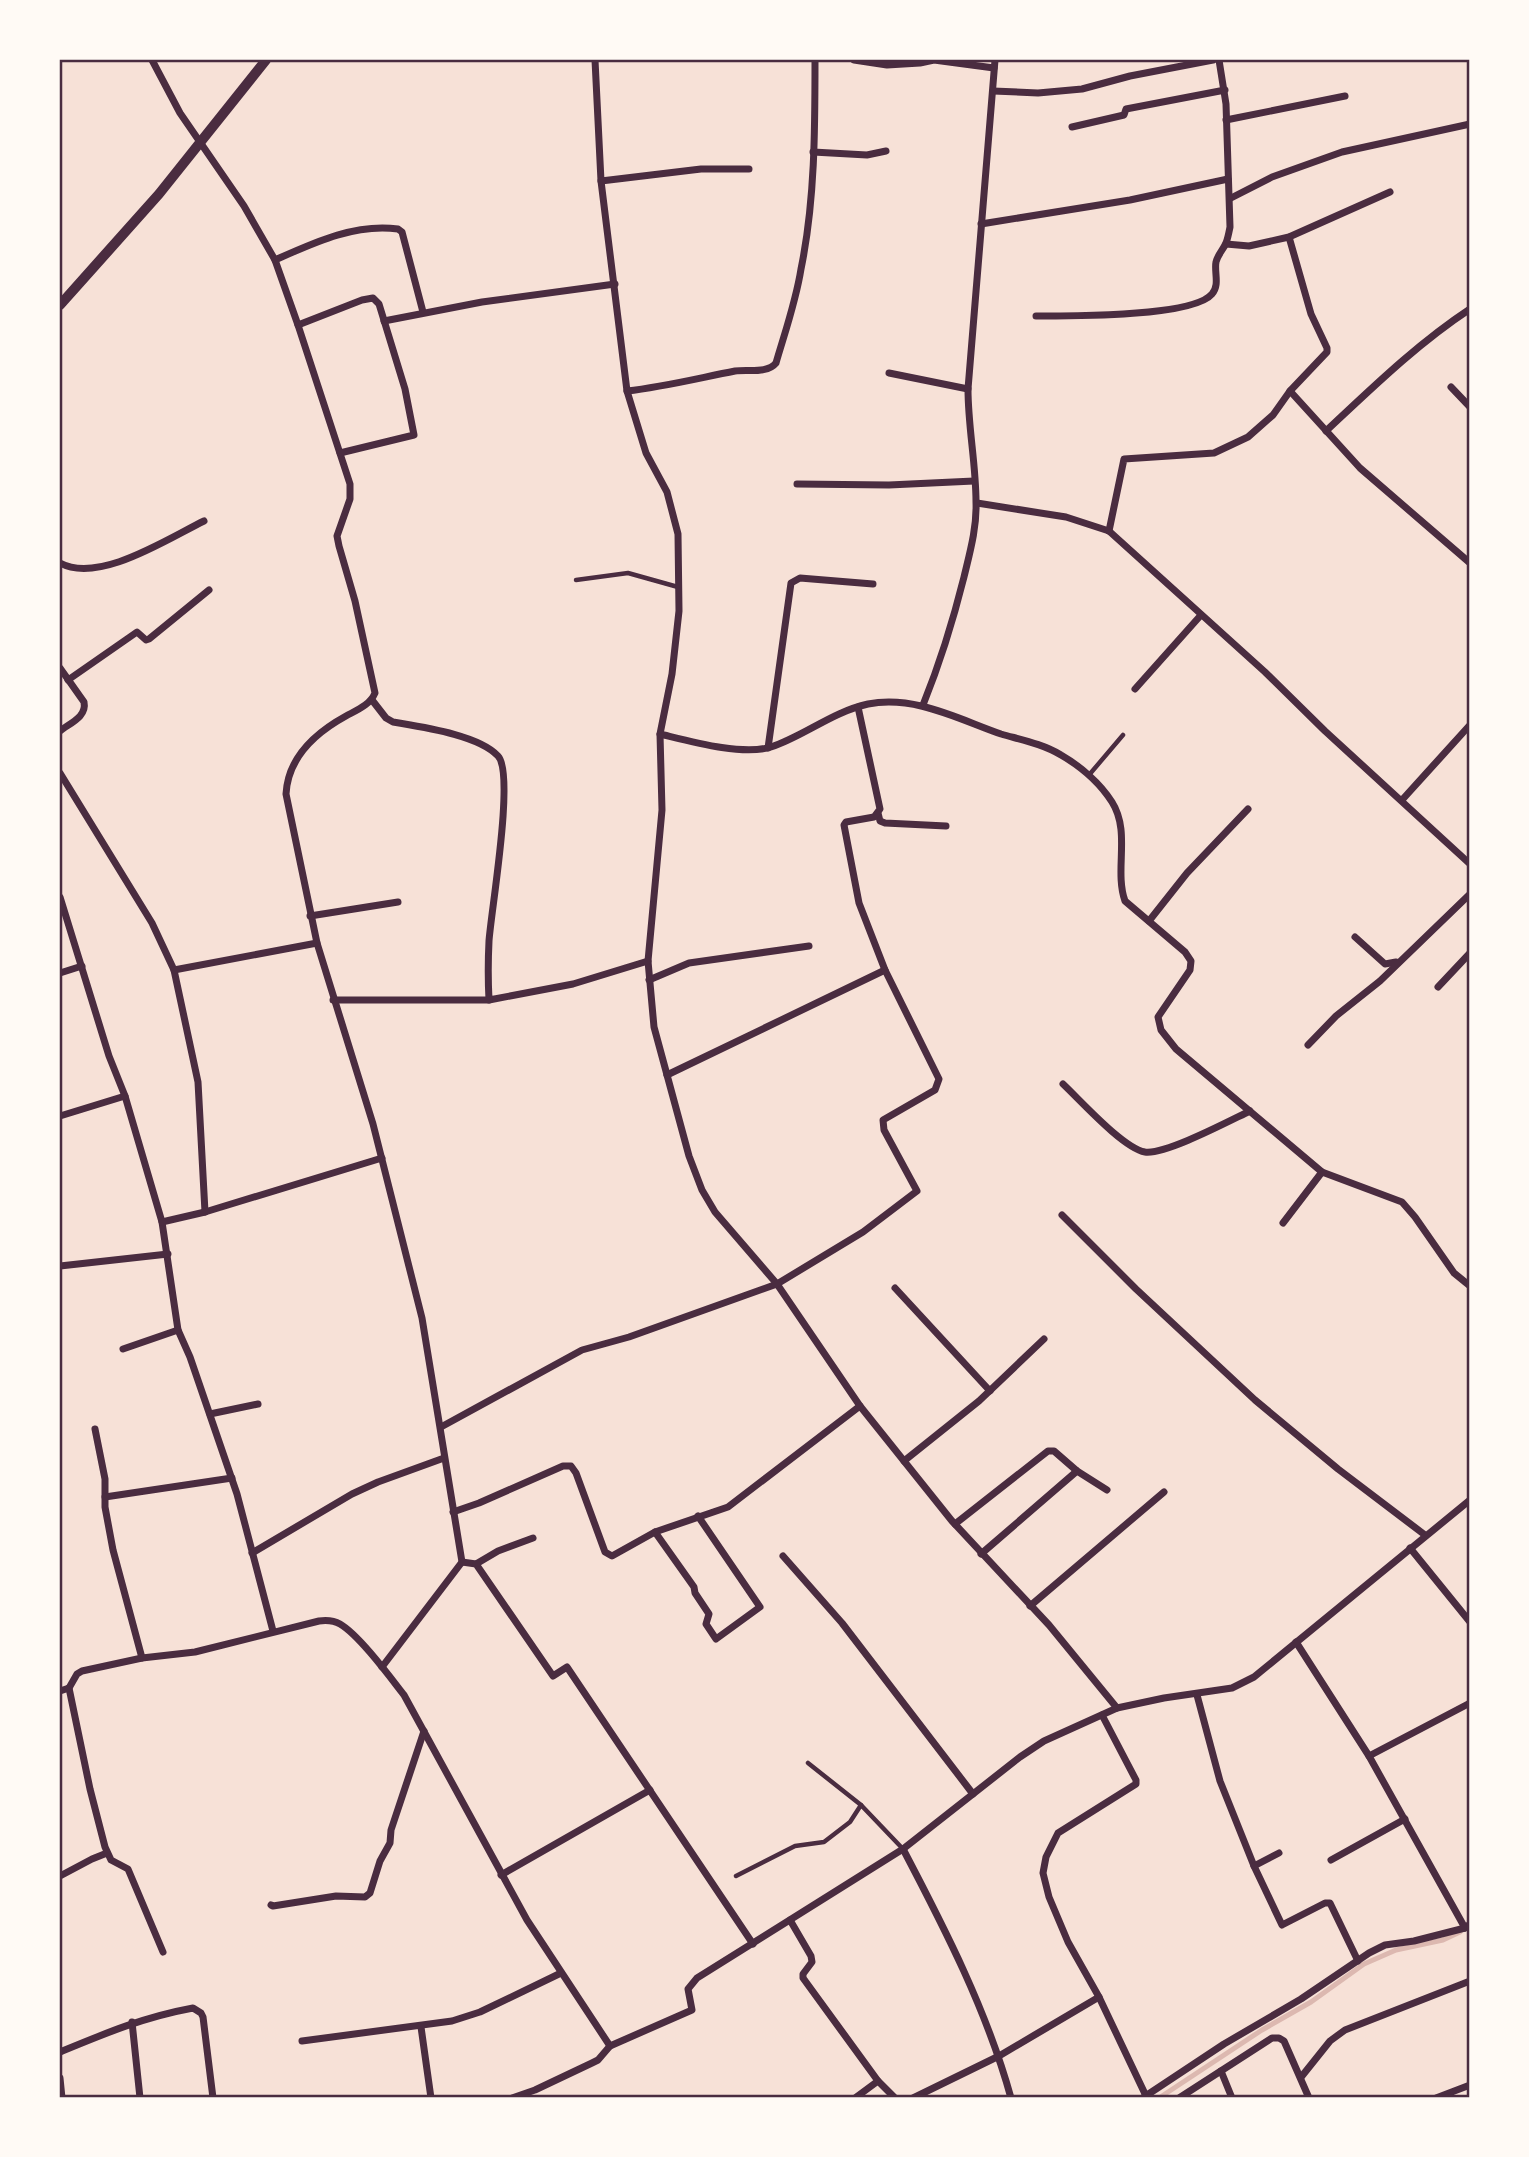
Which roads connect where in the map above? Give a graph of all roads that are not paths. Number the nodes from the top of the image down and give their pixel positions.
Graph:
1 (152, 60) edge
2 (266, 60) edge
3 (594, 60) edge
4 (815, 60) edge
5 (854, 60) edge
6 (995, 60) edge
7 (1216, 60) edge
8 (994, 68) junction
9 (1225, 90) junction
10 (993, 92) junction
11 (1345, 96) dead end
12 (1226, 120) junction
13 (1469, 124) edge
14 (1072, 127) dead end
15 (200, 144) junction
16 (886, 150) dead end
17 (813, 152) junction
18 (749, 169) dead end
19 (1228, 179) junction
20 (601, 181) junction
21 (1390, 192) dead end
22 (1231, 198) junction
23 (981, 224) junction
24 (1289, 237) junction
25 (1226, 244) junction
26 (275, 260) junction
27 (615, 284) junction
28 (60, 305) edge
29 (1469, 309) edge
30 (423, 312) junction
31 (1036, 316) dead end
32 (384, 321) junction
33 (298, 325) junction
34 (889, 373) dead end
35 (1451, 387) dead end
36 (968, 388) junction
37 (627, 391) junction
38 (1290, 391) junction
39 (1469, 407) edge
40 (1326, 431) junction
41 (340, 453) junction
42 (974, 481) junction
43 (797, 484) dead end
44 (976, 503) junction
45 (204, 521) dead end
46 (1109, 531) junction
47 (60, 562) edge
48 (1469, 563) edge
49 (576, 580) dead end
50 (873, 584) dead end
51 (680, 587) junction
52 (209, 590) dead end
53 (1201, 615) junction
54 (60, 668) edge
55 (68, 680) junction
56 (1135, 689) dead end
57 (372, 700) junction
58 (923, 705) junction
59 (858, 707) junction
60 (1469, 726) edge
61 (60, 731) edge
62 (660, 734) junction
63 (1123, 736) dead end
64 (768, 748) junction
65 (60, 773) edge
66 (1089, 775) junction
67 (1402, 800) junction
68 (1248, 809) dead end
69 (878, 813) junction
70 (946, 826) dead end
71 (1469, 864) edge
72 (1469, 894) edge
73 (60, 897) edge
74 (398, 902) dead end
75 (310, 916) junction
76 (1149, 921) junction
77 (1354, 937) dead end
78 (317, 943) junction
79 (809, 946) dead end
80 (1469, 953) edge
81 (648, 961) junction
82 (1397, 962) junction
83 (82, 966) junction
84 (174, 970) junction
85 (886, 970) junction
86 (60, 973) edge
87 (649, 980) junction
88 (1438, 987) dead end
89 (333, 1000) junction
90 (489, 1000) junction
91 (1308, 1045) dead end
92 (667, 1074) junction
93 (1063, 1084) dead end
94 (125, 1096) junction
95 (1250, 1111) junction
96 (60, 1116) edge
97 (382, 1158) junction
98 (1322, 1172) junction
99 (205, 1212) junction
100 (1062, 1214) dead end
101 (162, 1222) junction
102 (1283, 1223) dead end
103 (167, 1254) junction
104 (60, 1266) edge
105 (777, 1284) junction
106 (1469, 1286) edge
107 (895, 1288) dead end
108 (178, 1330) junction
109 (1044, 1339) dead end
110 (123, 1349) dead end
111 (990, 1391) junction
112 (258, 1404) dead end
113 (860, 1406) junction
114 (210, 1414) junction
115 (441, 1427) junction
116 (95, 1429) dead end
117 (444, 1458) junction
118 (904, 1461) junction
119 (1077, 1471) junction
120 (232, 1478) junction
121 (1107, 1490) dead end
122 (1164, 1492) dead end
123 (105, 1497) junction
124 (1469, 1500) edge
125 (453, 1512) junction
126 (698, 1516) junction
127 (955, 1524) junction
128 (655, 1532) junction
129 (1425, 1535) junction
130 (533, 1538) dead end
131 (1410, 1548) junction
132 (252, 1553) junction
133 (981, 1554) junction
134 (783, 1556) dead end
135 (462, 1563) junction
136 (476, 1564) junction
137 (1030, 1606) junction
138 (1469, 1622) edge
139 (273, 1631) junction
140 (1296, 1642) junction
141 (142, 1658) junction
142 (382, 1667) junction
143 (69, 1688) junction
144 (60, 1691) edge
145 (1197, 1695) junction
146 (1469, 1703) edge
147 (1117, 1709) junction
148 (1102, 1715) junction
149 (424, 1731) junction
150 (1369, 1756) junction
151 (808, 1763) dead end
152 (650, 1790) junction
153 (973, 1794) junction
154 (861, 1805) junction
155 (1405, 1819) junction
156 (903, 1849) junction
157 (107, 1853) junction
158 (1279, 1853) dead end
159 (1331, 1860) dead end
160 (1254, 1866) junction
161 (501, 1875) junction
162 (60, 1876) edge
163 (737, 1876) dead end
164 (271, 1905) dead end
165 (790, 1920) junction
166 (1467, 1926) edge
167 (753, 1944) junction
168 (163, 1952) dead end
169 (1358, 1961) junction
170 (561, 1973) junction
171 (1469, 1981) edge
172 (1100, 1997) junction
173 (132, 2022) junction
174 (421, 2027) junction
175 (302, 2042) dead end
176 (610, 2046) junction
177 (60, 2052) edge
178 (999, 2056) junction
179 (1221, 2071) junction
180 (1302, 2076) junction
181 (60, 2078) edge
182 (878, 2081) junction
183 (1469, 2085) edge
184 (1145, 2097) edge
185 (62, 2098) edge
186 (140, 2098) edge
187 (213, 2098) edge
188 (431, 2098) edge
189 (512, 2098) edge
190 (855, 2098) edge
191 (895, 2098) edge
192 (913, 2098) edge
193 (1011, 2098) edge
194 (1179, 2098) edge
195 (1231, 2098) edge
196 (1309, 2098) edge
197 (1436, 2098) edge

1 - 15 street
2 - 15 street
3 - 20 street
4 - 17 street
5 - 8 street
6 - 8 street
7 - 9 street
7 - 10 street
8 - 10 street
9 - 12 street
9 - 14 street
10 - 23 street
11 - 12 street
12 - 19 street
13 - 22 street
15 - 26 street
15 - 28 street
16 - 17 street
17 - 37 street
18 - 20 street
19 - 22 street
19 - 23 street
20 - 27 street
21 - 24 street
22 - 25 street
23 - 36 street
24 - 25 street
24 - 38 street
25 - 31 street
26 - 30 street
26 - 33 street
27 - 30 street
27 - 37 street
29 - 40 street
30 - 32 street
32 - 33 street
32 - 41 street
33 - 41 street
34 - 36 street
35 - 39 street
36 - 42 street
37 - 51 street
38 - 40 street
38 - 46 street
40 - 48 street
41 - 57 street
42 - 43 street
42 - 44 street
44 - 46 street
44 - 58 street
45 - 47 street
46 - 53 street
49 - 51 lane
50 - 64 street
51 - 62 street
52 - 55 street
53 - 56 street
53 - 67 street
54 - 55 street
55 - 61 street
57 - 75 street
57 - 90 street
58 - 59 street
58 - 66 street
59 - 64 street
59 - 69 street
60 - 67 street
62 - 64 street
62 - 81 street
63 - 66 lane
65 - 84 street
66 - 76 street
67 - 71 street
68 - 76 street
69 - 70 street
69 - 85 street
72 - 82 street
73 - 83 street
74 - 75 street
75 - 78 street
76 - 95 street
77 - 82 street
78 - 84 street
78 - 89 street
79 - 87 street
80 - 88 street
81 - 87 street
81 - 90 street
82 - 91 street
83 - 86 street
83 - 94 street
84 - 99 street
85 - 92 street
85 - 105 street
87 - 92 street
89 - 90 street
89 - 97 street
92 - 105 street
93 - 95 street
94 - 96 street
94 - 101 street
95 - 98 street
97 - 99 street
97 - 115 street
98 - 102 street
98 - 106 street
99 - 101 street
100 - 129 street
101 - 103 street
103 - 104 street
103 - 108 street
105 - 113 street
105 - 115 street
107 - 111 street
108 - 110 street
108 - 114 street
109 - 111 street
111 - 118 street
112 - 114 street
113 - 118 street
113 - 126 street
114 - 120 street
115 - 117 street
116 - 123 street
117 - 125 street
117 - 132 street
118 - 127 street
119 - 121 street
119 - 127 street
119 - 133 street
120 - 123 street
120 - 132 street
122 - 137 street
123 - 141 street
124 - 129 street
125 - 128 street
125 - 135 street
126 - 128 street
126 - 128 street
127 - 133 street
129 - 131 street
130 - 136 street
131 - 138 street
131 - 140 street
132 - 139 street
133 - 137 street
134 - 153 street
135 - 136 street
135 - 142 street
136 - 152 street
137 - 147 street
139 - 141 street
139 - 142 street
140 - 145 street
140 - 150 street
141 - 143 street
142 - 149 street
143 - 144 street
143 - 157 street
145 - 147 street
145 - 160 street
146 - 150 street
147 - 148 street
148 - 153 street
148 - 172 street
149 - 161 street
149 - 164 street
150 - 155 street
151 - 154 lane
152 - 161 street
152 - 167 street
153 - 156 street
154 - 156 lane
154 - 163 lane
155 - 159 street
155 - 166 street
156 - 165 street
156 - 178 street
157 - 162 street
157 - 168 street
158 - 160 street
160 - 169 street
161 - 170 street
165 - 167 street
165 - 182 street
166 - 169 street
167 - 176 street
169 - 184 street
170 - 174 street
170 - 176 street
171 - 180 street
172 - 178 street
172 - 184 street
173 - 177 street
173 - 186 street
173 - 187 street
174 - 175 street
174 - 188 street
176 - 189 street
178 - 192 street
178 - 193 street
179 - 180 street
179 - 194 street
179 - 195 street
180 - 196 street
181 - 185 street
182 - 190 street
182 - 191 street
183 - 197 street

